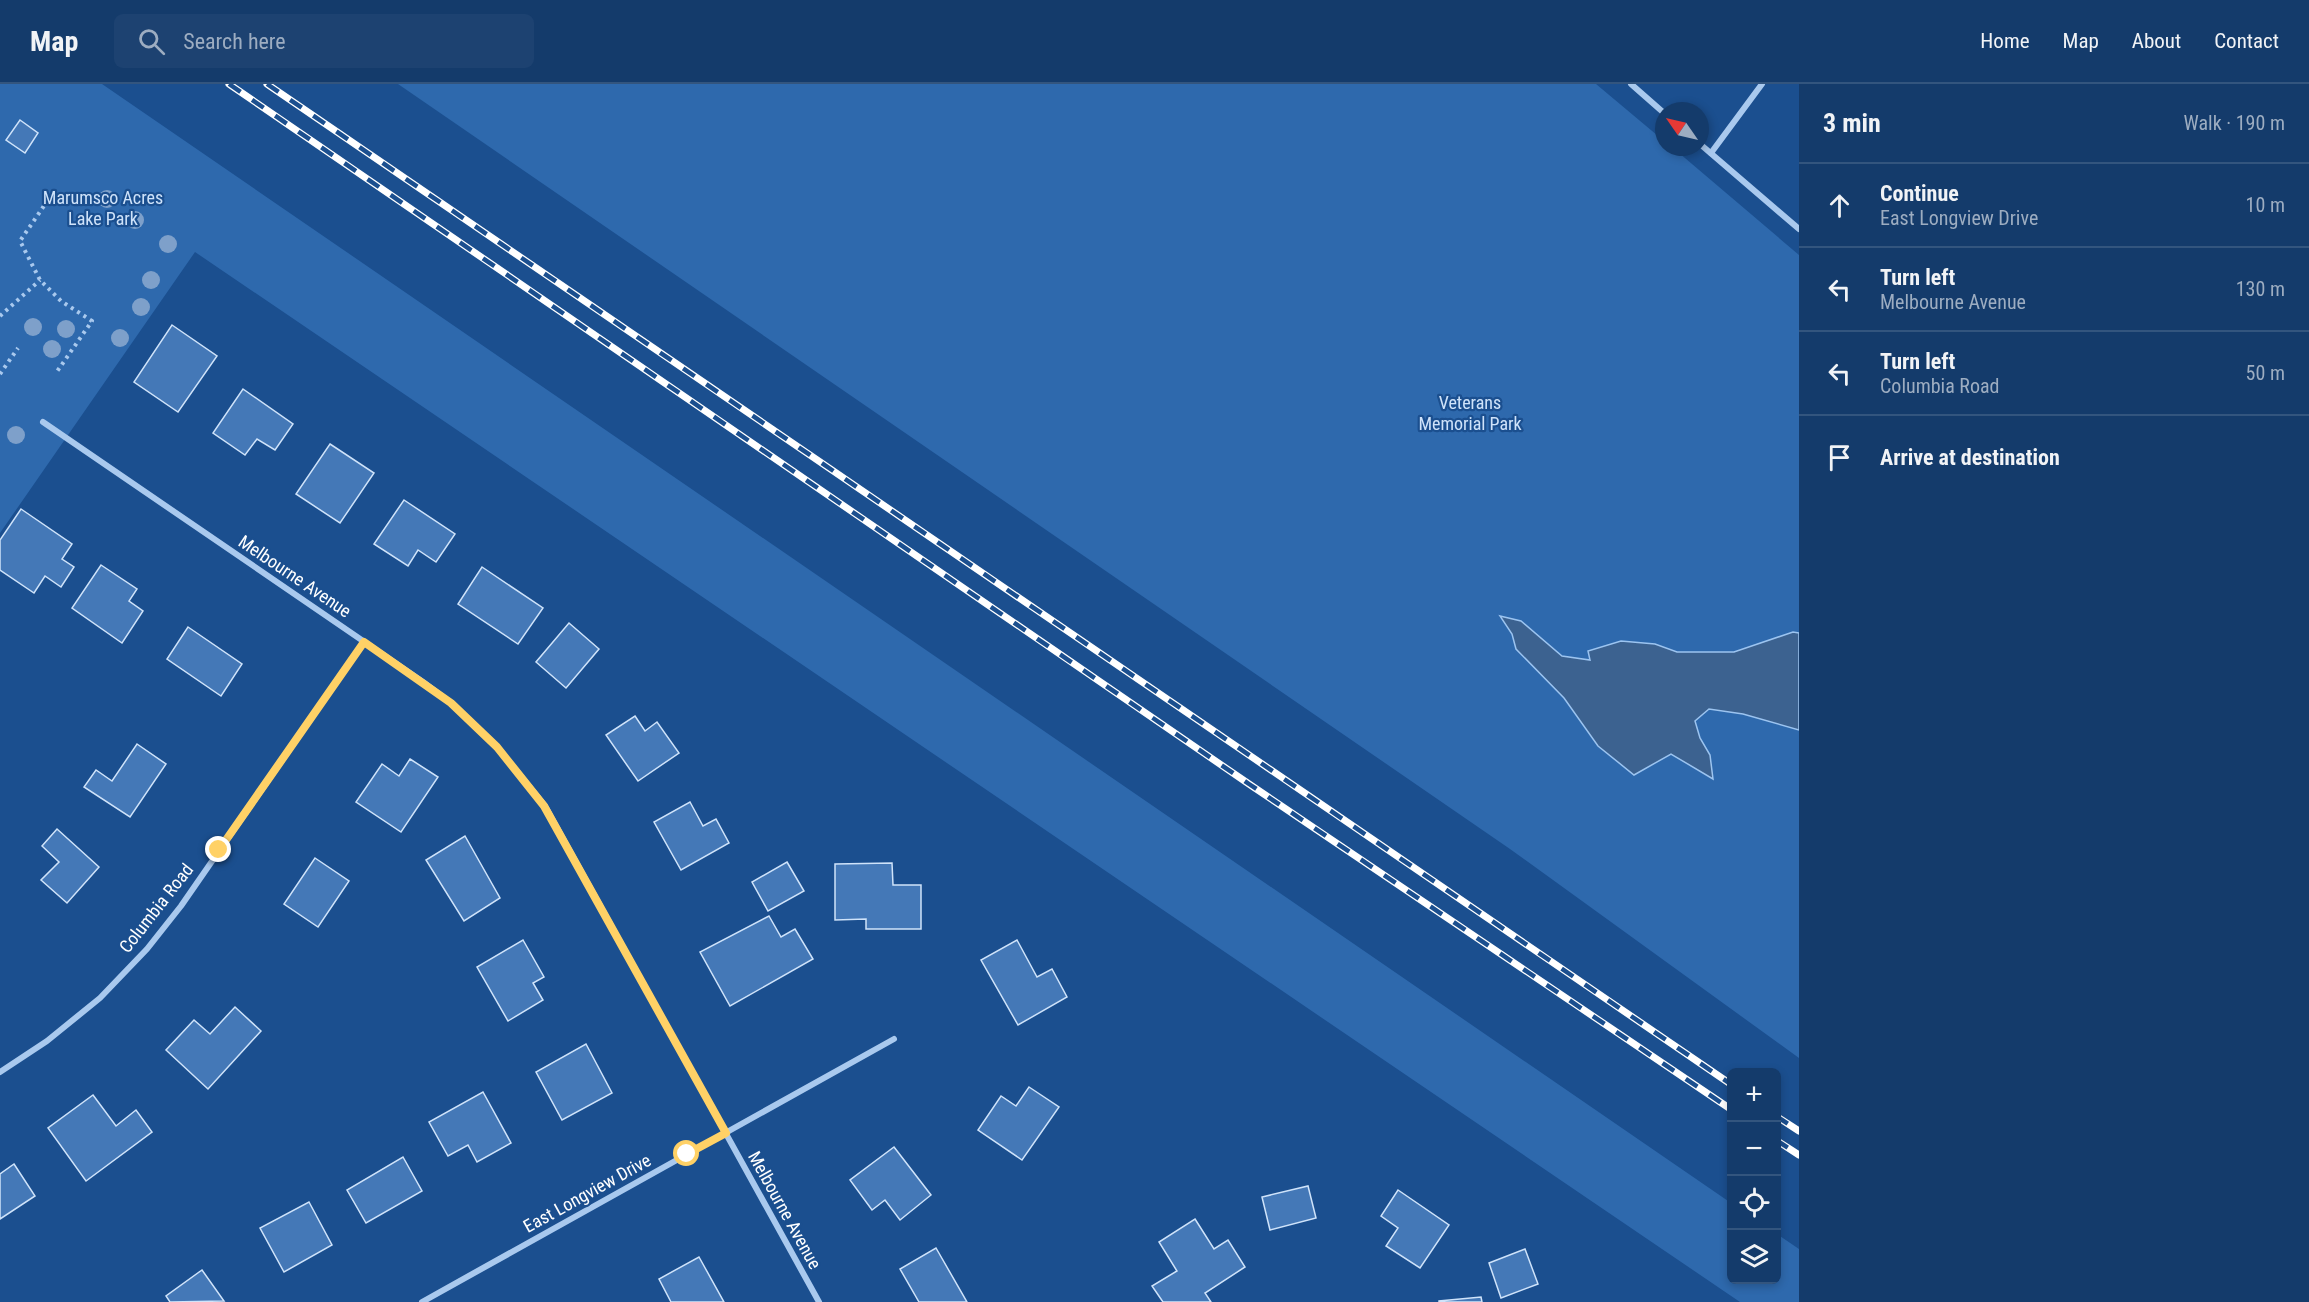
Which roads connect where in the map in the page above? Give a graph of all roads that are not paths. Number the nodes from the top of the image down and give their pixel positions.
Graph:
1 (1630, 84) edge
2 (1762, 84) edge
3 (1655, 105) edge
4 (1711, 153) joint
5 (1799, 229) edge
6 (43, 422) dead end
7 (364, 642) junction
8 (894, 1039) dead end
9 (0, 1072) edge
10 (726, 1133) junction
11 (422, 1302) edge
12 (819, 1302) edge

1 - 3 street
2 - 4 street
4 - 5 street
6 - 7 street, Melbourne Avenue
7 - 9 street, Columbia Road
7 - 10 street, Melbourne Avenue
8 - 10 street, East Longview Drive
10 - 11 street, East Longview Drive
10 - 12 street, Melbourne Avenue

